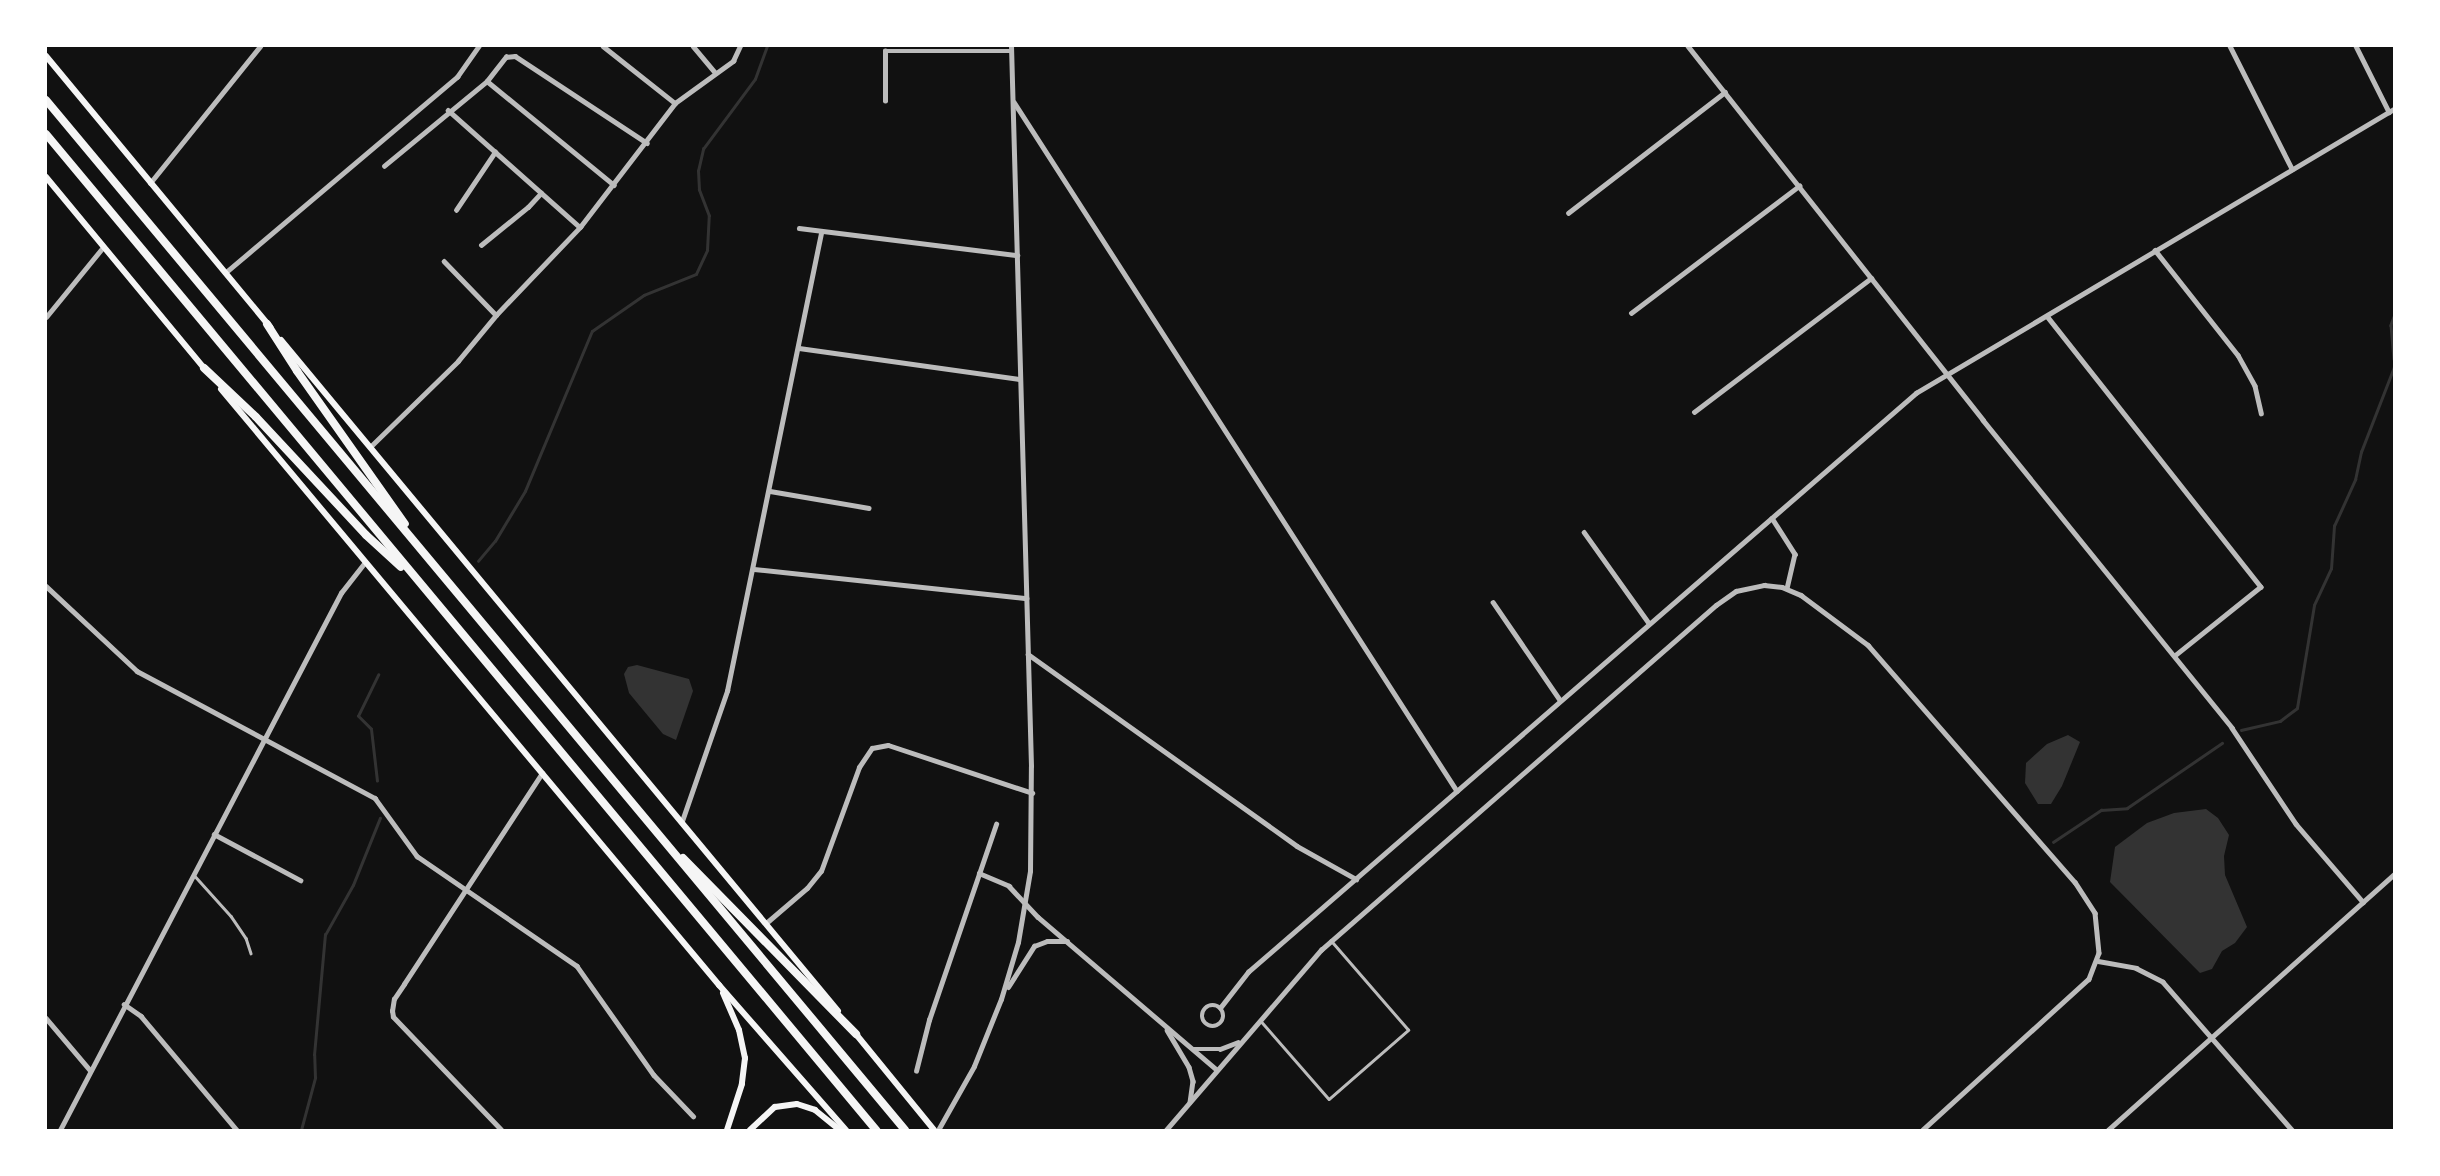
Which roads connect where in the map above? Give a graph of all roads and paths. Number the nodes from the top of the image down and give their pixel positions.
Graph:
1 (260, 46) edge
2 (479, 46) edge
3 (603, 46) edge
4 (693, 46) edge
5 (740, 46) edge
6 (1688, 46) edge
7 (2230, 46) edge
8 (2356, 46) edge
9 (1011, 48) edge
10 (46, 56) edge
11 (716, 73) junction
12 (487, 81) junction
13 (1725, 92) junction
14 (46, 100) edge
15 (885, 101) dead end
16 (1014, 102) junction
17 (675, 103) junction
18 (448, 110) junction
19 (2392, 110) edge
20 (46, 134) edge
21 (647, 143) junction
22 (495, 152) junction
23 (384, 166) dead end
24 (2292, 169) junction
25 (46, 177) edge
26 (150, 183) junction
27 (614, 185) junction
28 (1799, 186) junction
29 (541, 193) junction
30 (456, 210) dead end
31 (1568, 213) dead end
32 (580, 227) junction
33 (799, 228) dead end
34 (821, 232) junction
35 (481, 245) dead end
36 (103, 247) junction
37 (2155, 250) junction
38 (1017, 255) junction
39 (444, 261) dead end
40 (225, 272) junction
41 (1871, 278) junction
42 (1631, 313) dead end
43 (496, 315) junction
44 (2047, 316) junction
45 (46, 317) edge
46 (267, 324) junction
47 (799, 348) junction
48 (204, 368) junction
49 (1948, 376) junction
50 (1020, 379) junction
51 (1694, 412) dead end
52 (2261, 413) dead end
53 (370, 447) junction
54 (770, 491) junction
55 (869, 508) dead end
56 (1772, 518) junction
57 (1584, 532) dead end
58 (425, 556) junction
59 (366, 561) junction
60 (754, 569) junction
61 (46, 586) edge
62 (424, 588) junction
63 (1787, 588) junction
64 (1026, 598) junction
65 (1493, 601) dead end
66 (1649, 623) junction
67 (1028, 654) junction
68 (2175, 656) junction
69 (1560, 700) junction
70 (264, 739) junction
71 (542, 773) junction
72 (1457, 791) junction
73 (1032, 793) junction
74 (682, 821) junction
75 (996, 824) dead end
76 (214, 834) junction
77 (658, 835) junction
78 (979, 873) junction
79 (192, 874) junction
80 (2395, 874) edge
81 (1356, 879) junction
82 (300, 880) dead end
83 (467, 890) junction
84 (2363, 902) junction
85 (1026, 904) junction
86 (766, 923) junction
87 (1067, 940) junction
88 (1331, 941) junction
89 (251, 953) dead end
90 (2098, 961) junction
91 (719, 985) junction
92 (1001, 999) junction
93 (124, 1004) junction
94 (1220, 1007) junction
95 (46, 1018) edge
96 (1259, 1019) junction
97 (1163, 1023) junction
98 (856, 1034) junction
99 (2211, 1039) junction
100 (1242, 1040) junction
101 (1192, 1049) junction
102 (90, 1070) junction
103 (1217, 1070) junction
104 (916, 1071) dead end
105 (1190, 1103) junction
106 (693, 1116) dead end
107 (60, 1130) edge
108 (237, 1130) edge
109 (501, 1130) edge
110 (727, 1130) edge
111 (750, 1130) edge
112 (840, 1130) edge
113 (846, 1130) edge
114 (876, 1130) edge
115 (905, 1130) edge
116 (936, 1130) edge
117 (1166, 1130) edge
118 (1923, 1130) edge
119 (2108, 1130) edge
120 (2292, 1130) edge

1 - 26 street
2 - 40 street
3 - 17 street
4 - 11 street
5 - 11 street
6 - 13 street
7 - 24 street
8 - 19 street
9 - 15 street
9 - 16 street
10 - 26 main road
11 - 17 street
12 - 18 street
12 - 21 street
12 - 27 street
13 - 28 street
13 - 31 street
14 - 58 highway
16 - 38 street
16 - 72 street
17 - 21 street
18 - 22 street
18 - 23 street
19 - 24 street
20 - 62 highway
21 - 27 street
22 - 29 street
22 - 30 street
24 - 37 street
25 - 36 main road
26 - 40 main road
27 - 32 street
28 - 41 street
28 - 42 street
29 - 32 street
29 - 35 street
32 - 43 street
33 - 34 street
34 - 38 street
34 - 47 street
36 - 45 street
36 - 48 main road
37 - 44 street
37 - 52 street
38 - 50 street
39 - 43 street
40 - 46 main road
41 - 49 street
41 - 51 street
43 - 53 street
44 - 49 street
44 - 68 street
46 - 53 main road
46 - 58 highway
47 - 50 street
47 - 54 street
48 - 59 main road
48 - 62 highway
49 - 56 street
49 - 68 street
50 - 64 street
53 - 74 main road
54 - 55 street
54 - 60 street
56 - 63 street
56 - 66 street
57 - 66 street
58 - 77 highway
59 - 70 street
59 - 71 main road
60 - 64 street
60 - 74 street
61 - 70 street
62 - 114 highway
63 - 88 street
63 - 90 street
64 - 67 street
65 - 69 street
66 - 69 street
67 - 73 street
67 - 81 street
68 - 84 street
69 - 72 street
70 - 76 street
70 - 83 street
71 - 83 street
71 - 91 main road
72 - 81 street
73 - 85 street
73 - 86 street
74 - 86 main road
75 - 78 street
76 - 79 street
76 - 82 street
77 - 98 highway
77 - 115 highway
78 - 85 street
78 - 104 street
79 - 89 lane
79 - 93 street
80 - 84 street
81 - 94 street
83 - 106 street
83 - 109 street
84 - 99 street
85 - 87 street
85 - 92 street
86 - 98 main road
87 - 92 street
87 - 97 street
88 - 96 street
88 - 96 lane
90 - 99 street
90 - 118 street
91 - 110 main road
91 - 113 main road
92 - 116 street
93 - 102 street
93 - 108 street
94 - 94 street
95 - 102 street
96 - 100 street
97 - 101 street
97 - 105 street
98 - 116 main road
99 - 119 street
99 - 120 street
100 - 101 street
100 - 103 street
101 - 103 street
102 - 107 street
103 - 105 street
105 - 117 street
111 - 112 main road

